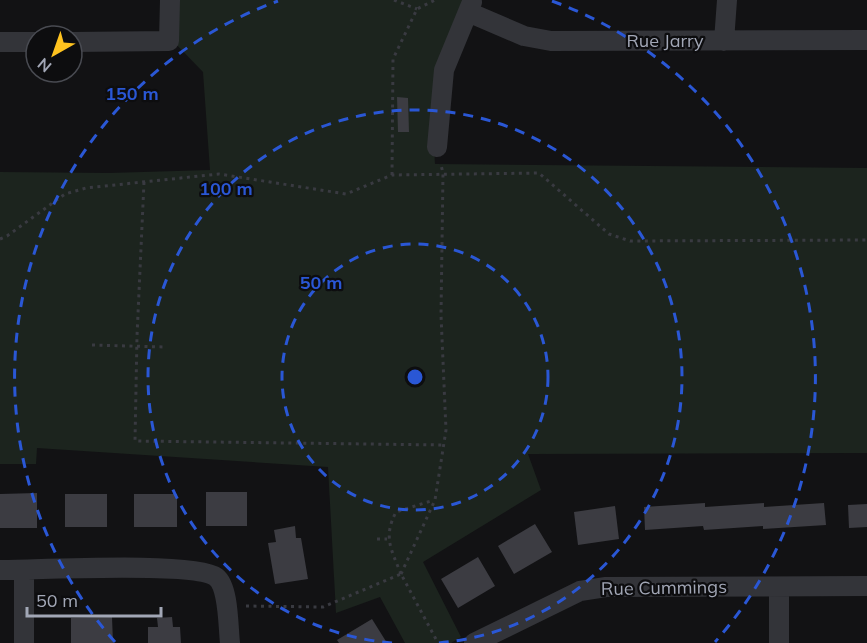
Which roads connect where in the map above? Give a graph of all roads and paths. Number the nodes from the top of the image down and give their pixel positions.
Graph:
1 (170, 0) edge
2 (394, 0) edge
3 (435, 0) edge
4 (727, 0) edge
5 (471, 6) edge
6 (417, 9) junction
7 (867, 40) edge
8 (724, 41) junction
9 (0, 42) edge
10 (24, 42) edge
11 (84, 42) edge
12 (437, 147) dead end
13 (443, 173) junction
14 (392, 175) junction
15 (144, 182) junction
16 (0, 239) edge
17 (867, 240) edge
18 (92, 345) dead end
19 (136, 346) junction
20 (164, 347) dead end
21 (444, 445) junction
22 (435, 500) junction
23 (377, 539) dead end
24 (387, 539) junction
25 (0, 570) edge
26 (24, 570) junction
27 (401, 574) junction
28 (779, 586) junction
29 (867, 586) edge
30 (226, 605) junction
31 (24, 643) edge
32 (230, 643) edge
33 (438, 643) edge
34 (474, 643) edge
35 (779, 643) edge

1 - 11 street
2 - 6 path
3 - 6 path
4 - 8 street
5 - 8 street, Rue Jarry
5 - 12 street
6 - 14 path
7 - 8 street, Rue Jarry
9 - 10 street
13 - 14 path
13 - 17 path
13 - 21 path
14 - 15 path
15 - 16 path
15 - 19 path
18 - 19 path
19 - 20 path
19 - 21 path
21 - 22 path
22 - 24 path
22 - 27 path
23 - 24 path
24 - 27 path
25 - 26 street
26 - 30 street
26 - 31 street
27 - 30 path
27 - 33 path
28 - 29 street, Rue Cummings
28 - 34 street, Rue Cummings
28 - 35 street
30 - 32 street

